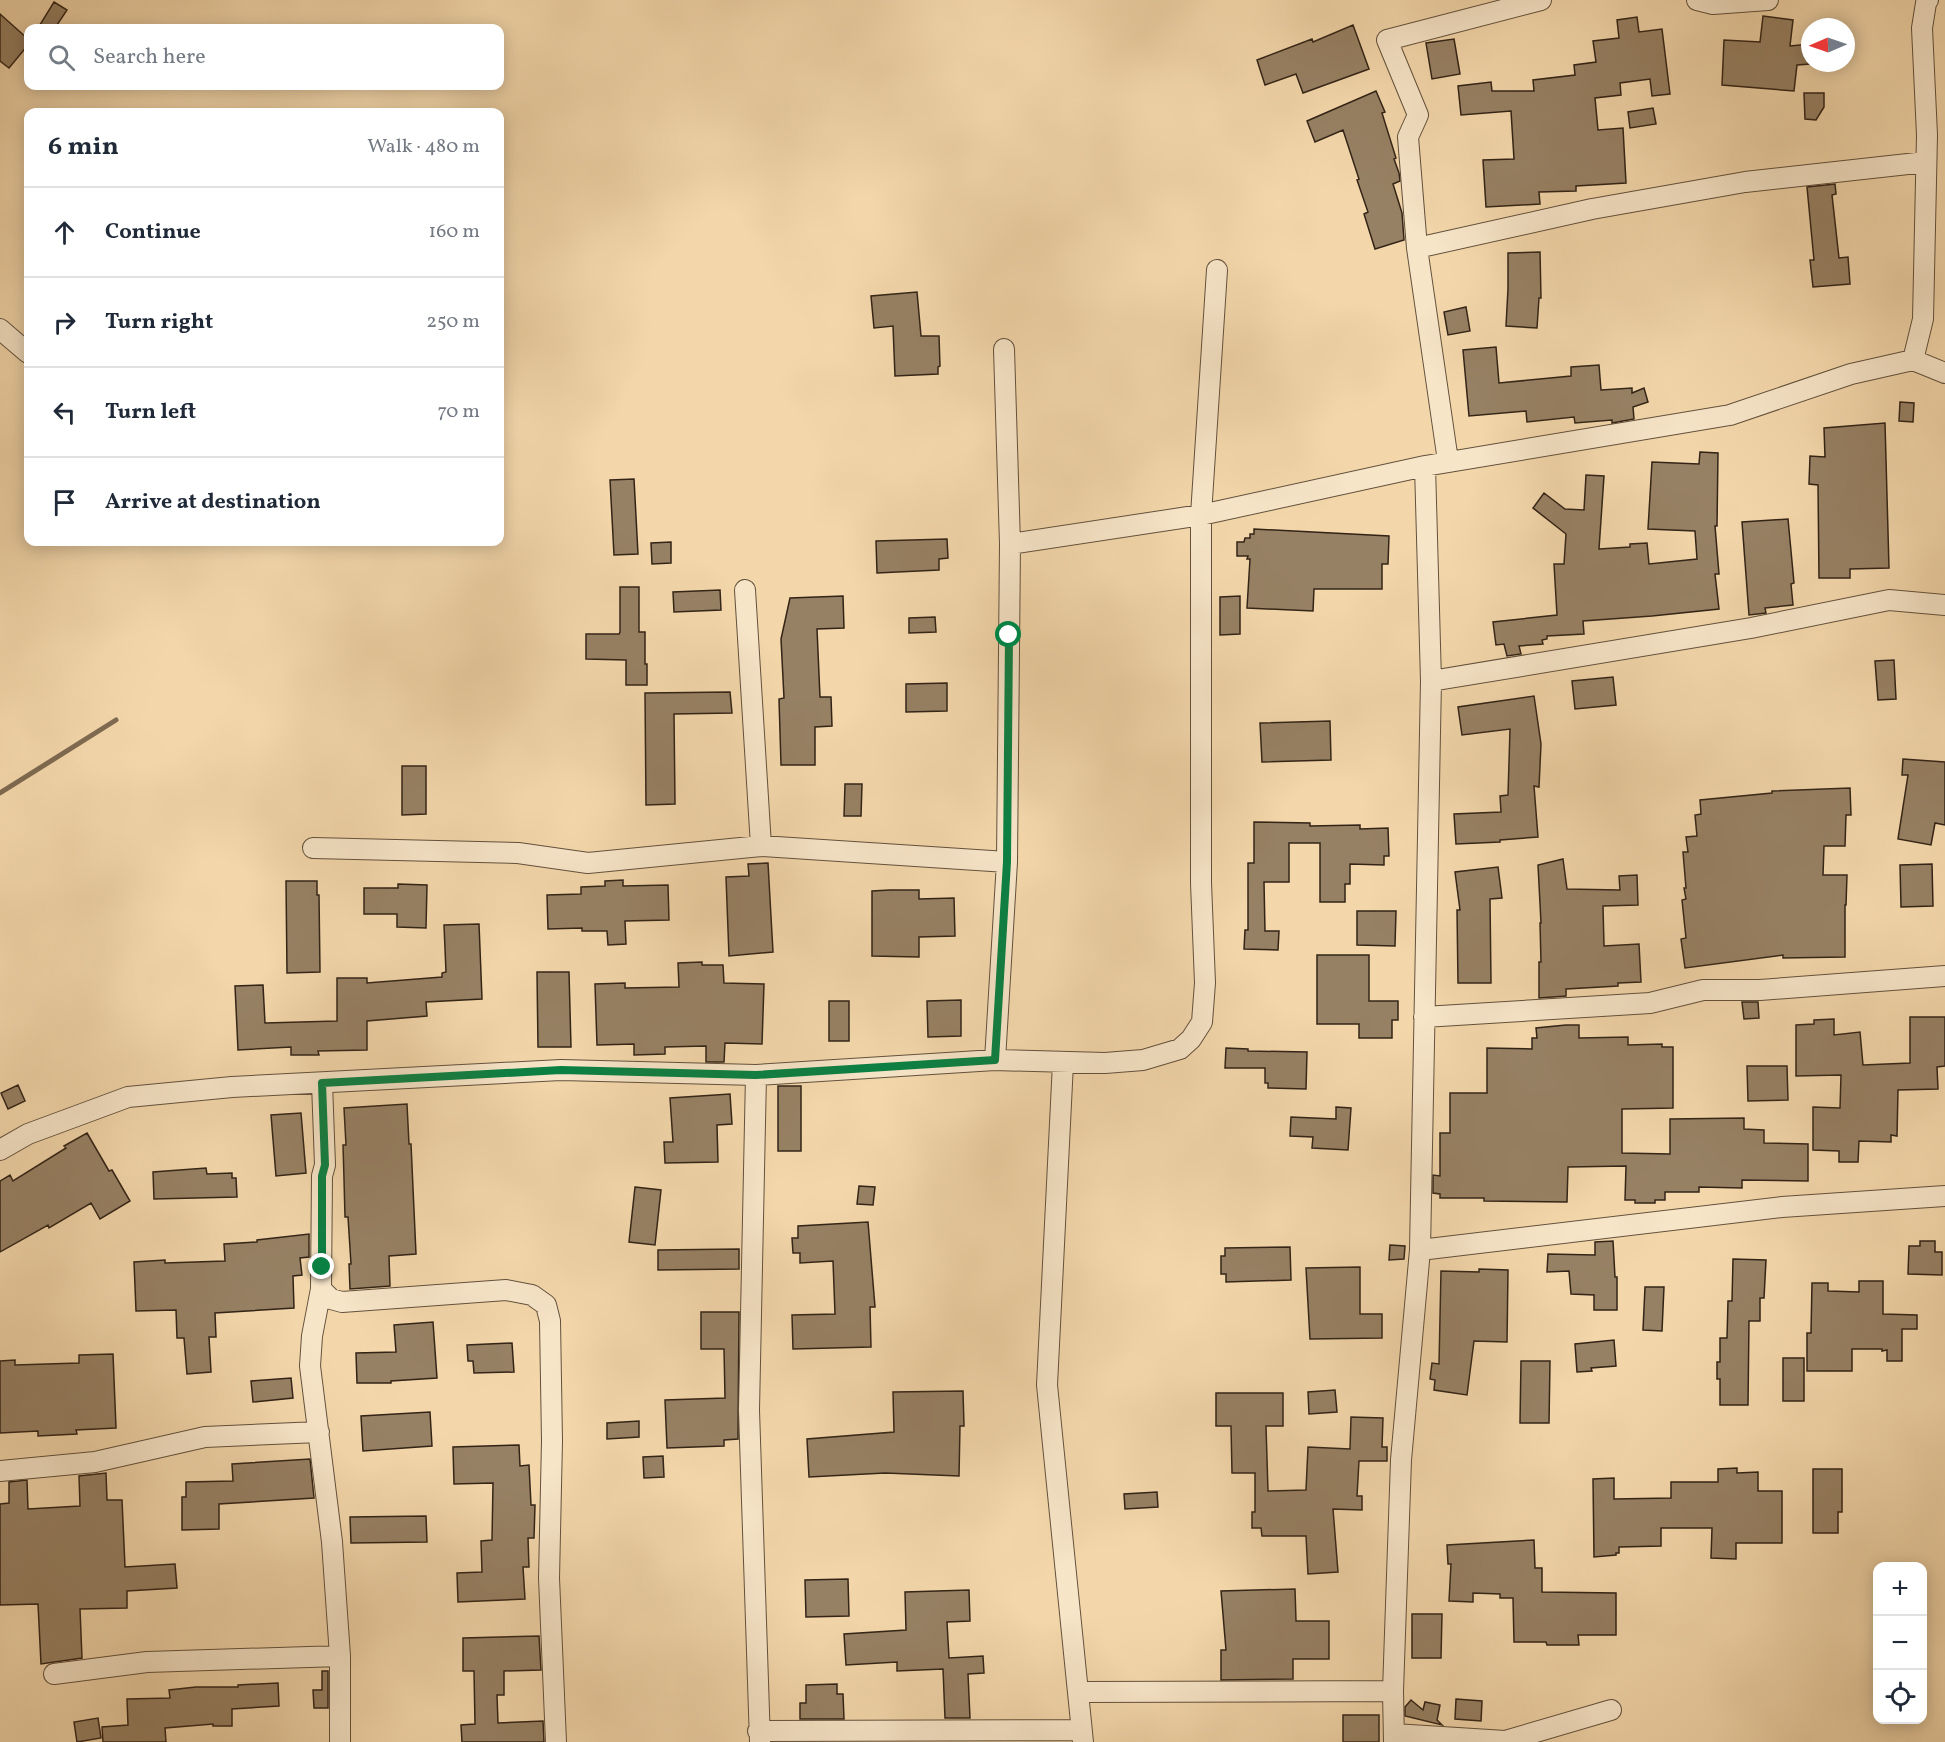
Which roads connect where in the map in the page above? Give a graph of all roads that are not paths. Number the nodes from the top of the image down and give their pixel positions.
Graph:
1 (1541, 0) edge
2 (1697, 0) edge
3 (1768, 0) edge
4 (1928, 0) edge
5 (1926, 162) junction
6 (1417, 248) junction
7 (1217, 270) dead end
8 (0, 329) edge
9 (24, 349) edge
10 (1004, 349) dead end
11 (1913, 360) junction
12 (1945, 373) edge
13 (1448, 461) junction
14 (1425, 466) junction
15 (1201, 515) junction
16 (1010, 544) junction
17 (746, 590) dead end
18 (1945, 605) edge
19 (1431, 681) junction
20 (761, 846) junction
21 (313, 848) dead end
22 (1007, 862) junction
23 (1945, 976) edge
24 (1424, 1017) junction
25 (995, 1060) junction
26 (1063, 1063) junction
27 (756, 1075) junction
28 (322, 1083) junction
29 (0, 1150) edge
30 (1945, 1196) edge
31 (1420, 1250) junction
32 (321, 1289) junction
33 (319, 1432) junction
34 (0, 1471) edge
35 (340, 1656) junction
36 (54, 1674) dead end
37 (1393, 1691) junction
38 (1079, 1692) junction
39 (1611, 1710) dead end
40 (759, 1736) edge
41 (1082, 1736) edge
42 (1394, 1738) edge
43 (1505, 1741) edge
44 (340, 1742) edge
45 (556, 1742) edge

1 - 6 street
2 - 3 street
4 - 5 street
5 - 6 street
5 - 11 street
6 - 13 street
7 - 15 street
8 - 9 street
10 - 16 street
11 - 12 street
11 - 13 street
13 - 14 street
14 - 15 street
14 - 19 street
15 - 16 street
15 - 26 street
16 - 22 street
17 - 20 street
18 - 19 street
19 - 24 street
20 - 21 street
20 - 22 street
22 - 25 street
23 - 24 street
24 - 31 street
25 - 26 street
25 - 27 street
26 - 38 street
27 - 28 street
27 - 40 street
28 - 29 street
28 - 32 street
30 - 31 street
31 - 37 street
32 - 33 street
32 - 45 street
33 - 34 street
33 - 35 street
35 - 36 street
35 - 44 street
37 - 38 street
37 - 42 street
38 - 41 street
39 - 43 street
40 - 41 street
42 - 43 street

